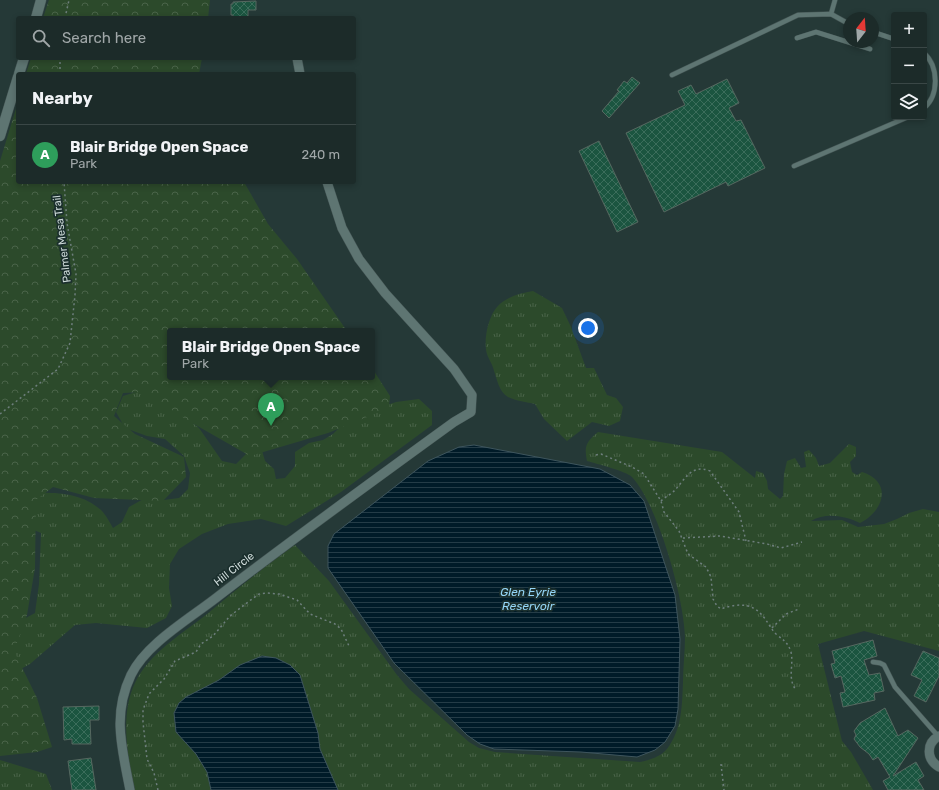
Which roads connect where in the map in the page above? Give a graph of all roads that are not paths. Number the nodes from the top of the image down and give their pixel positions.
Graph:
1 (41, 0) edge
2 (835, 0) edge
3 (831, 14) junction
4 (37, 16) edge
5 (843, 21) edge
6 (879, 34) edge
7 (797, 38) dead end
8 (891, 38) edge
9 (870, 49) dead end
10 (927, 57) edge
11 (23, 60) edge
12 (296, 60) edge
13 (19, 72) edge
14 (300, 72) edge
15 (672, 75) dead end
16 (16, 82) edge
17 (927, 106) edge
18 (901, 120) edge
19 (0, 136) edge
20 (794, 166) dead end
21 (328, 184) edge
22 (873, 662) dead end
23 (938, 736) edge
24 (939, 767) edge
25 (130, 790) edge

1 - 4 main road
2 - 3 lane
3 - 5 lane
3 - 15 lane
6 - 8 lane
7 - 9 lane
10 - 17 lane
11 - 13 main road
12 - 14 street
16 - 19 main road
18 - 20 lane
21 - 25 street, Hill Circle
22 - 23 lane
23 - 24 street

